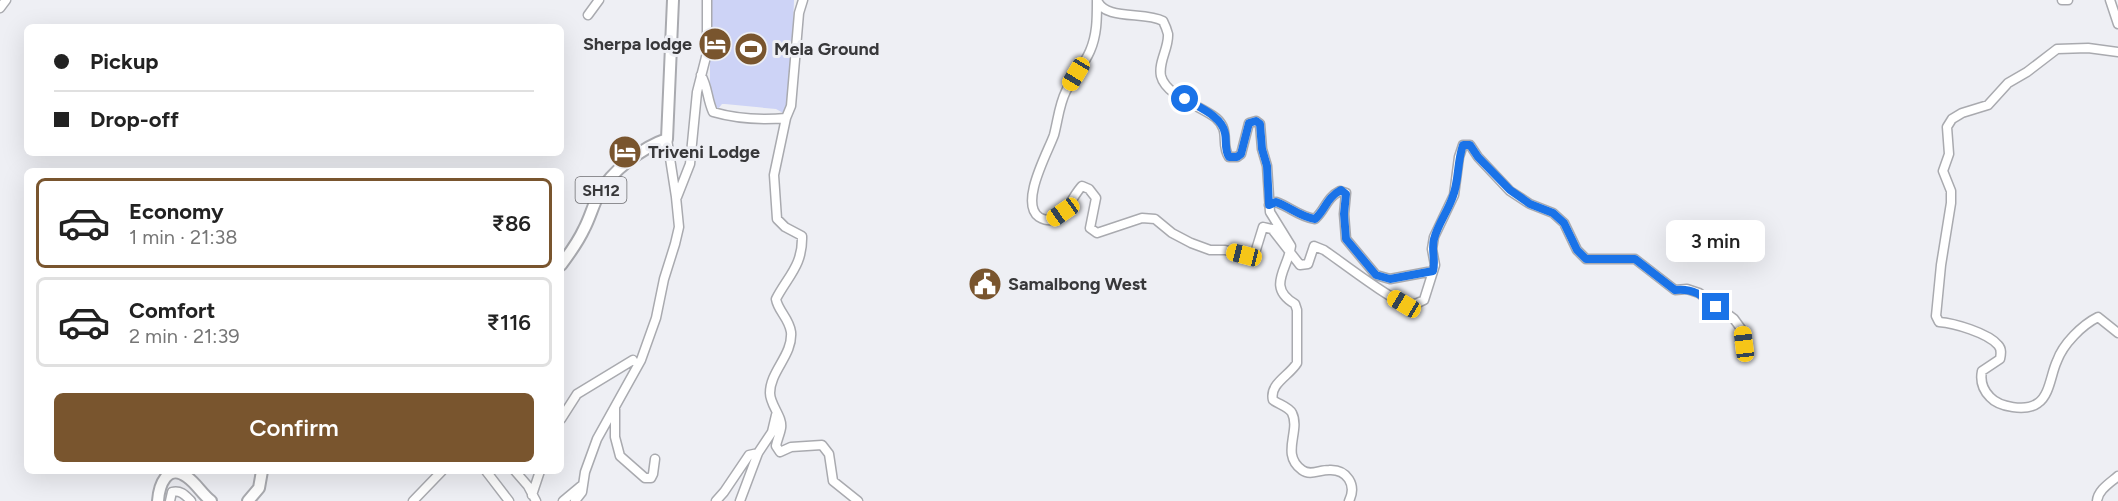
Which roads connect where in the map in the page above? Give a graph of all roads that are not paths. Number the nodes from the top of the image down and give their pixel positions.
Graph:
1 (6, 0) edge
2 (599, 0) edge
3 (673, 0) edge
4 (706, 0) edge
5 (804, 0) edge
6 (2062, 0) edge
7 (2068, 0) edge
8 (2110, 0) edge
9 (1097, 1) edge
10 (0, 8) edge
11 (588, 15) dead end
12 (2118, 24) edge
13 (2118, 52) edge
14 (701, 75) junction
15 (786, 118) junction
16 (667, 139) junction
17 (676, 197) junction
18 (1269, 205) junction
19 (1290, 252) junction
20 (564, 260) edge
21 (1433, 271) junction
22 (2118, 333) edge
23 (1744, 344) dead end
24 (633, 360) dead end
25 (614, 406) junction
26 (564, 414) edge
27 (777, 414) junction
28 (758, 453) junction
29 (655, 459) dead end
30 (172, 474) edge
31 (180, 474) edge
32 (261, 474) edge
33 (439, 474) edge
34 (488, 474) edge
35 (517, 474) edge
36 (539, 474) edge
37 (2118, 476) edge
38 (585, 481) junction
39 (534, 498) edge
40 (158, 501) edge
41 (170, 501) edge
42 (191, 501) edge
43 (211, 501) edge
44 (248, 501) edge
45 (413, 501) edge
46 (509, 501) edge
47 (563, 501) edge
48 (575, 501) edge
49 (716, 501) edge
50 (740, 501) edge
51 (858, 501) edge
52 (1349, 501) edge
53 (2097, 501) edge

1 - 10 street
2 - 11 street
3 - 16 main road
4 - 14 street
5 - 15 street
6 - 7 street
8 - 12 street
9 - 18 street
9 - 19 street
13 - 22 street
14 - 15 street
14 - 17 street
15 - 27 street
16 - 17 street
16 - 20 main road, SH12
17 - 25 street
18 - 19 street
18 - 21 street
19 - 21 street
19 - 52 street
21 - 23 street
24 - 26 street
25 - 29 street
25 - 38 street
27 - 28 street
27 - 51 street
28 - 49 street
28 - 50 street
30 - 40 main road
31 - 43 main road
32 - 44 main road
33 - 45 street
34 - 46 street
35 - 39 street
36 - 39 street
37 - 53 street
38 - 47 street
38 - 48 street
41 - 42 street

